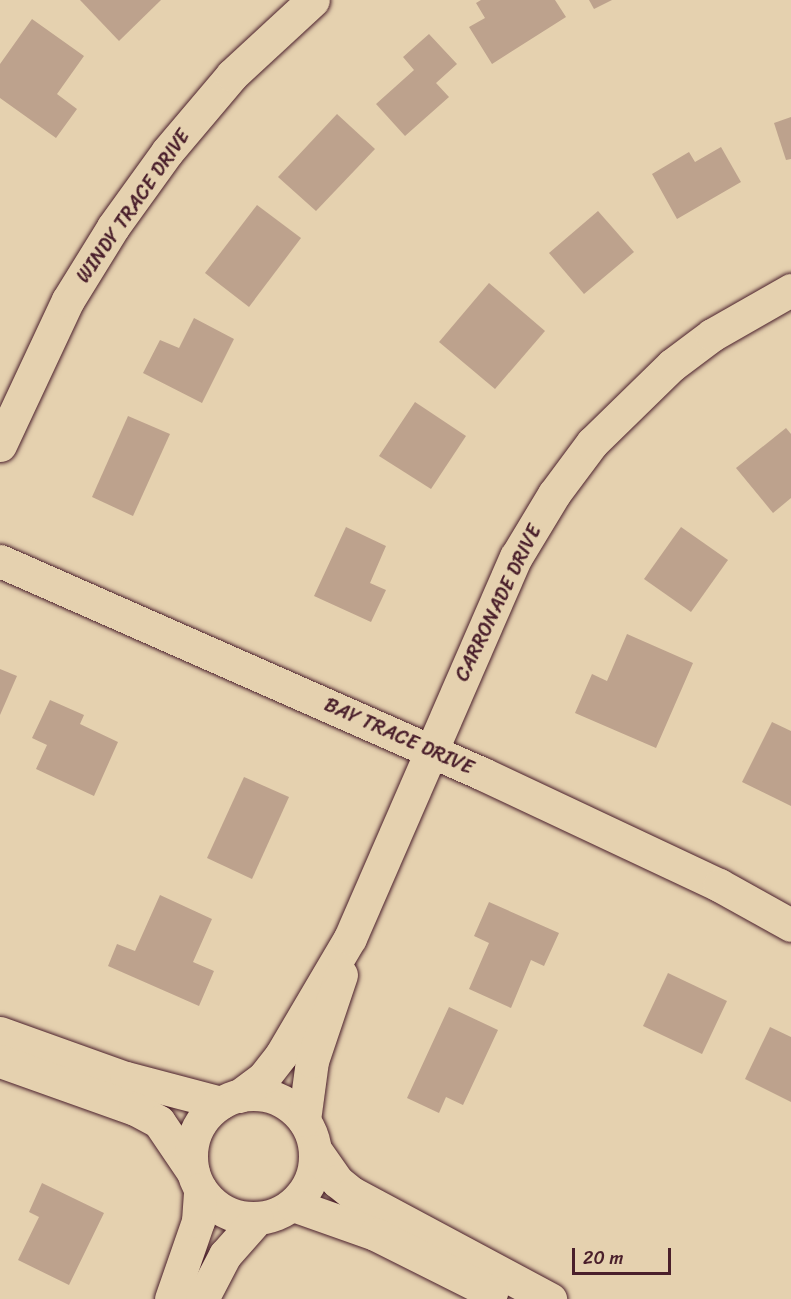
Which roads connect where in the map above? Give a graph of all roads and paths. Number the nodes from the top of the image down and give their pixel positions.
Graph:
1 (313, 0) edge
2 (791, 290) edge
3 (0, 445) edge
4 (0, 561) edge
5 (429, 750) junction
6 (791, 925) edge
7 (350, 938) junction
8 (0, 1033) edge
9 (0, 1061) edge
10 (230, 1100) junction
11 (304, 1120) junction
12 (316, 1151) junction
13 (196, 1180) junction
14 (293, 1205) junction
15 (256, 1219) junction
16 (171, 1299) edge
17 (202, 1299) edge
18 (504, 1299) edge
19 (550, 1299) edge

1 - 3 street, WINDY TRACE DRIVE
2 - 5 street, CARRONADE DRIVE
4 - 5 street, BAY TRACE DRIVE
5 - 6 street, BAY TRACE DRIVE
5 - 7 street, CARRONADE DRIVE
7 - 10 street, CARRONADE DRIVE
7 - 11 street, CARRONADE DRIVE
8 - 10 street
9 - 13 street
10 - 11 street
10 - 13 street
11 - 12 street
12 - 14 street
12 - 19 street
13 - 15 street
13 - 16 street
14 - 15 street
14 - 18 street
15 - 17 street

